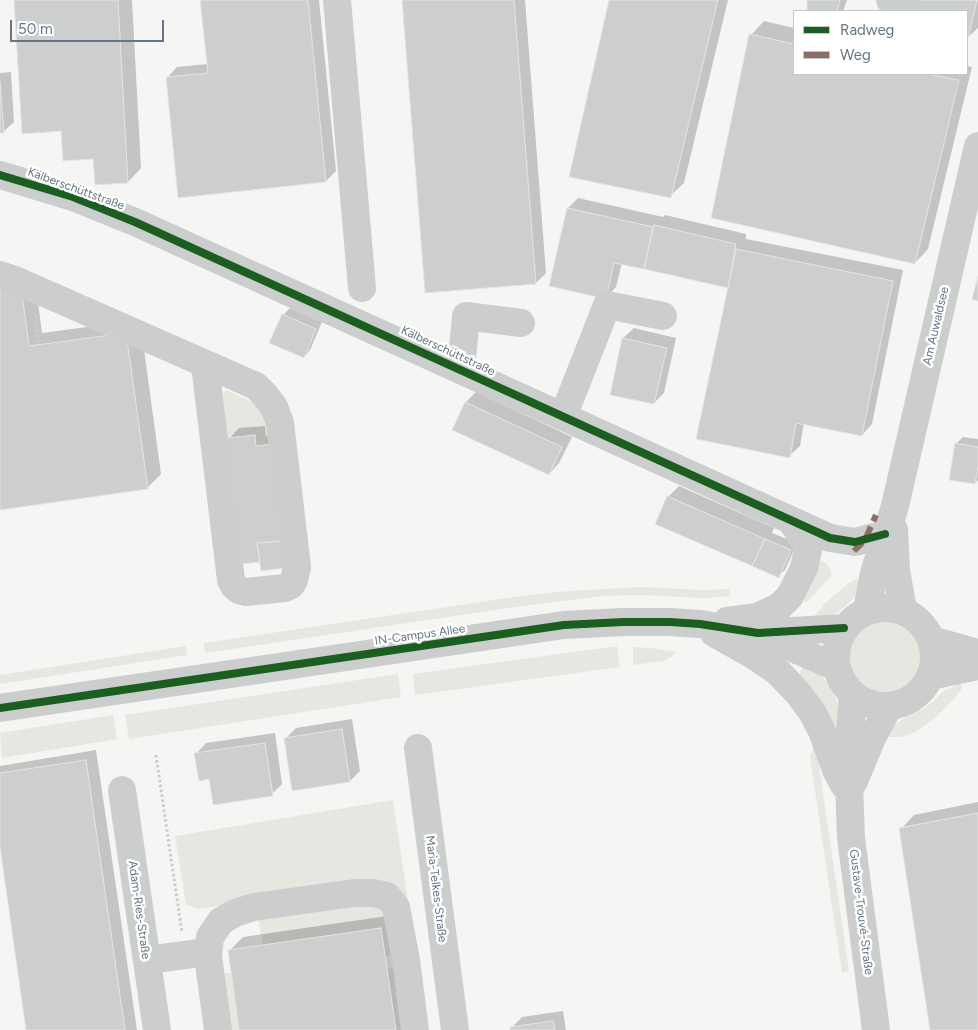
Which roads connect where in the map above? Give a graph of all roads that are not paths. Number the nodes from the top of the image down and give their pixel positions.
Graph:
1 (337, 0) edge
2 (978, 146) edge
3 (0, 175) edge
4 (0, 275) edge
5 (362, 288) dead end
6 (663, 316) dead end
7 (521, 323) dead end
8 (205, 365) junction
9 (462, 370) junction
10 (563, 417) junction
11 (895, 506) junction
12 (791, 521) junction
13 (885, 534) junction
14 (867, 610) junction
15 (903, 610) junction
16 (700, 624) junction
17 (844, 628) junction
18 (758, 634) junction
19 (931, 640) junction
20 (978, 653) edge
21 (978, 666) edge
22 (836, 667) junction
23 (930, 676) junction
24 (852, 694) junction
25 (889, 706) junction
26 (0, 708) edge
27 (418, 748) dead end
28 (122, 790) dead end
29 (849, 794) junction
30 (197, 954) junction
31 (146, 960) junction
32 (157, 1030) edge
33 (218, 1030) edge
34 (415, 1030) edge
35 (455, 1030) edge
36 (876, 1030) edge

1 - 5 street
2 - 11 street, Am Auwaldsee
3 - 9 street, Kälberschüttstraße
4 - 8 street
6 - 10 street
7 - 9 street
8 - 8 street
9 - 10 street, Kälberschüttstraße
10 - 12 street, Kälberschüttstraße
11 - 13 street, Am Auwaldsee
11 - 15 street, Am Auwaldsee
12 - 13 street, Kälberschüttstraße
12 - 16 street, Kälberschüttstraße
13 - 14 street, Am Auwaldsee
14 - 15 street
14 - 17 street
15 - 19 street
16 - 18 street, IN-Campus Allee
16 - 26 street, IN-Campus Allee
16 - 29 street, Gustave-Trouvé-Straße
17 - 18 street, IN-Campus Allee
17 - 22 street
18 - 22 street, IN-Campus Allee
19 - 20 street
19 - 23 street
21 - 23 street
22 - 24 street
23 - 25 street
24 - 25 street
24 - 29 street, Gustave-Trouvé-Straße
25 - 29 street, Gustave-Trouvé-Straße
27 - 35 street, Maria-Telkes-Straße
28 - 31 street, Adam-Ries-Straße
29 - 36 street, Gustave-Trouvé-Straße
30 - 31 street
30 - 33 street
30 - 34 street
31 - 32 street, Adam-Ries-Straße

